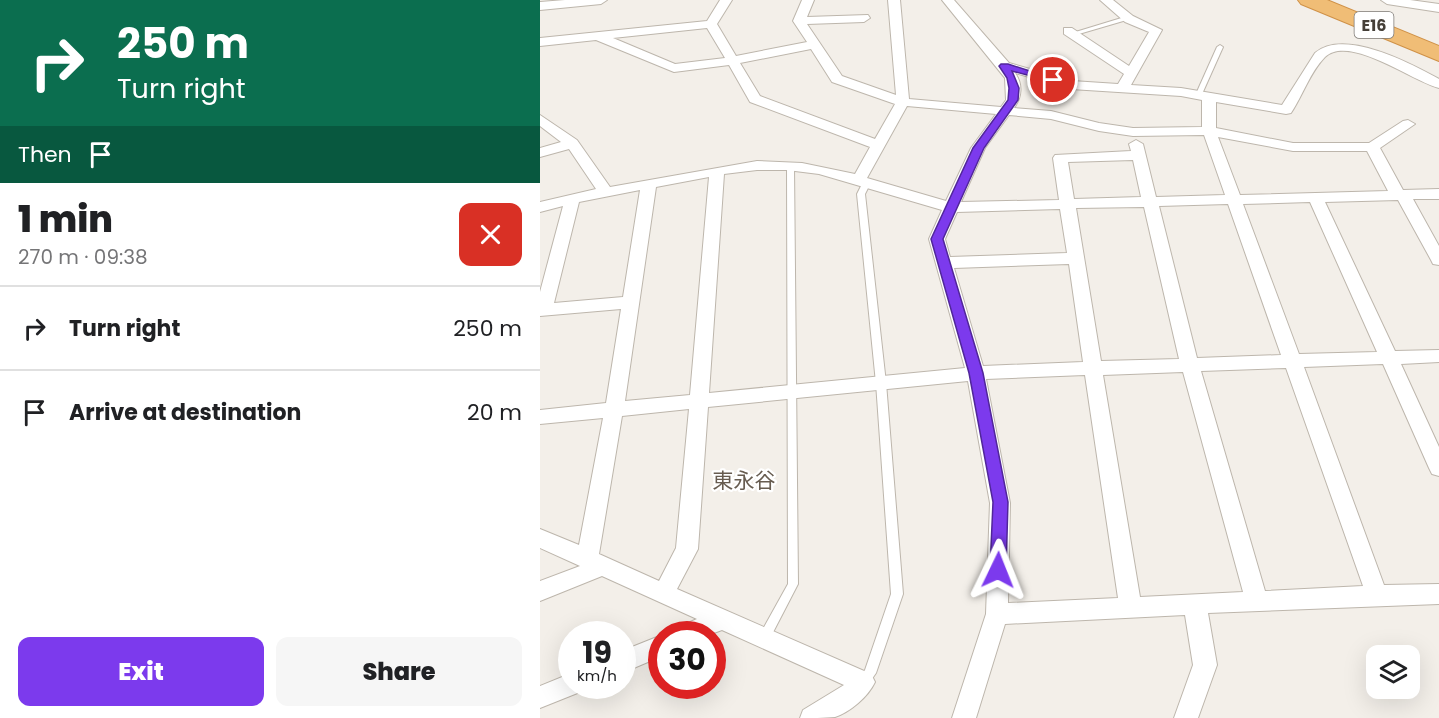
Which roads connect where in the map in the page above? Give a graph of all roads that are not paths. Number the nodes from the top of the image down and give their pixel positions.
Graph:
1 (601, 0) edge
2 (726, 0) edge
3 (808, 0) edge
4 (894, 0) edge
5 (948, 0) edge
6 (1106, 0) edge
7 (1308, 0) edge
8 (1338, 0) edge
9 (1387, 0) edge
10 (540, 6) edge
11 (1439, 8) edge
12 (864, 18) dead end
13 (1128, 18) junction
14 (799, 21) junction
15 (711, 24) junction
16 (1070, 33) joint
17 (597, 36) junction
18 (1439, 40) edge
19 (540, 42) edge
20 (813, 45) junction
21 (1220, 47) dead end
22 (1439, 54) edge
23 (733, 61) junction
24 (1004, 66) junction
25 (1131, 73) junction
26 (1439, 84) edge
27 (1123, 87) junction
28 (1204, 95) junction
29 (903, 102) junction
30 (1007, 111) junction
31 (540, 119) edge
32 (1408, 124) dead end
33 (1209, 131) junction
34 (1133, 132) junction
35 (572, 143) junction
36 (879, 145) junction
37 (1372, 147) junction
38 (540, 153) edge
39 (1139, 155) junction
40 (790, 166) junction
41 (717, 171) junction
42 (649, 183) junction
43 (862, 183) junction
44 (605, 191) junction
45 (1439, 194) edge
46 (1400, 195) junction
47 (1316, 198) junction
48 (572, 199) junction
49 (1234, 201) junction
50 (1151, 202) junction
51 (1067, 204) junction
52 (540, 207) edge
53 (951, 207) junction
54 (1076, 258) junction
55 (1439, 260) edge
56 (945, 263) junction
57 (631, 302) junction
58 (542, 310) edge
59 (1439, 356) edge
60 (1389, 358) junction
61 (1293, 362) junction
62 (1190, 366) junction
63 (1093, 369) junction
64 (976, 373) junction
65 (881, 383) junction
66 (791, 392) junction
67 (700, 401) junction
68 (614, 410) junction
69 (540, 417) edge
70 (1439, 468) edge
71 (540, 538) edge
72 (595, 563) junction
73 (540, 591) edge
74 (663, 594) junction
75 (1439, 594) edge
76 (1377, 595) junction
77 (1257, 601) junction
78 (1195, 604) junction
79 (1131, 607) junction
80 (997, 614) junction
81 (722, 619) junction
82 (717, 621) edge
83 (764, 638) junction
84 (863, 682) junction
85 (558, 690) edge
86 (540, 697) edge
87 (812, 718) edge
88 (964, 718) edge
89 (1186, 718) edge

1 - 10 street
2 - 15 street
3 - 14 street
4 - 29 street
5 - 24 street
6 - 13 street
7 - 22 highway, E16
8 - 18 highway, E16
9 - 11 street
12 - 14 street
13 - 16 lane
13 - 25 street
14 - 20 street
15 - 17 street
15 - 23 street
16 - 25 street
17 - 19 street
17 - 23 street
20 - 23 street
20 - 29 street
21 - 28 lane
23 - 36 street
24 - 27 street
24 - 30 street
25 - 27 street
26 - 28 street
27 - 28 street
28 - 33 street
29 - 30 street
29 - 36 street
30 - 34 street
30 - 53 street
31 - 35 street
32 - 37 street
33 - 34 street
33 - 37 street
33 - 49 street
34 - 39 street
35 - 38 street
35 - 44 street
36 - 43 street
37 - 46 street
39 - 50 street
39 - 51 street
40 - 41 street
40 - 43 street
40 - 66 lane
41 - 42 street
41 - 67 street
42 - 44 street
42 - 57 street
43 - 53 street
43 - 65 lane
44 - 48 street
45 - 46 street
46 - 47 street
46 - 55 street
47 - 49 street
47 - 60 street
48 - 52 street
48 - 58 street
49 - 50 street
49 - 61 street
50 - 51 street
50 - 62 street
51 - 53 street
51 - 54 street
53 - 56 street
54 - 56 street
54 - 63 street
56 - 64 street
57 - 58 street
57 - 68 street
59 - 60 street
60 - 61 street
60 - 70 street
61 - 62 street
61 - 76 street
62 - 63 street
62 - 77 street
63 - 64 street
63 - 79 street
64 - 65 street
64 - 80 street
65 - 66 street
65 - 84 lane
66 - 67 street
66 - 83 lane
67 - 68 street
67 - 74 street
68 - 69 street
68 - 72 street
71 - 72 street
72 - 73 street
72 - 74 street
74 - 81 street
75 - 76 street
76 - 77 street
77 - 78 street
78 - 79 street
78 - 89 street
79 - 80 street
80 - 88 street
81 - 82 street
81 - 83 street
83 - 84 street
84 - 87 street
85 - 86 street

